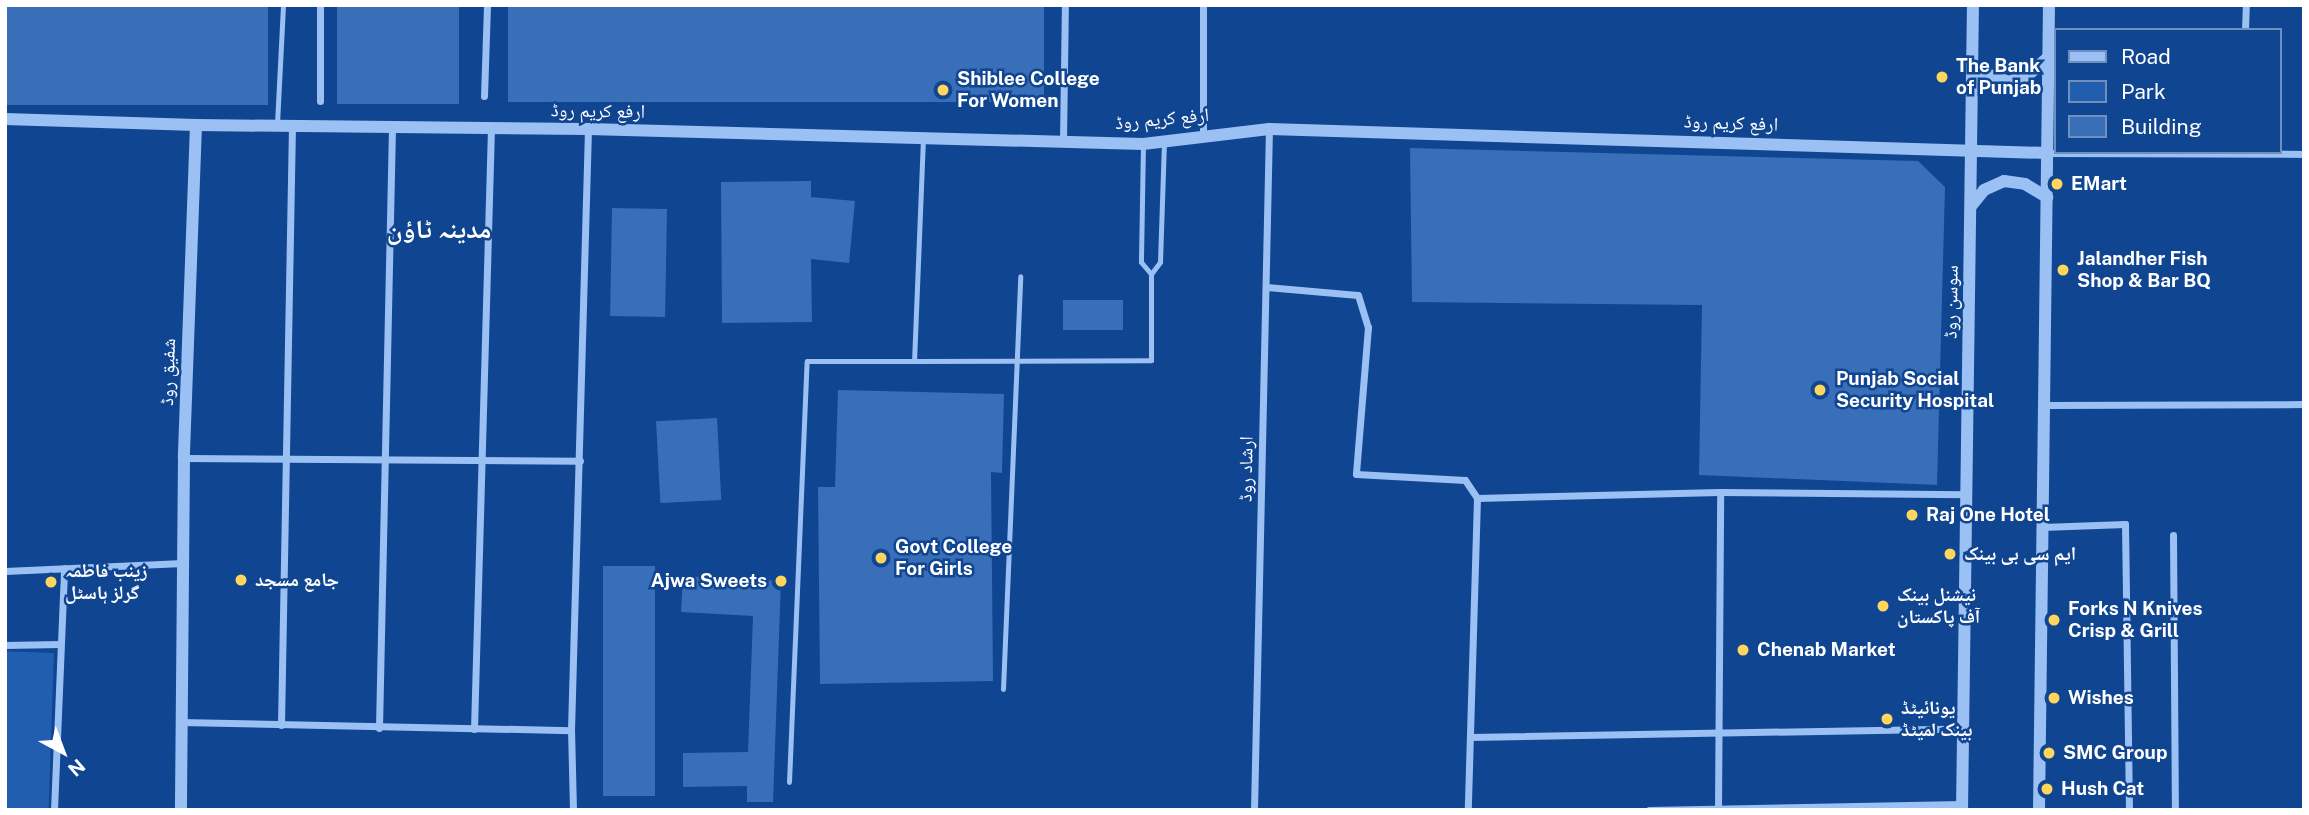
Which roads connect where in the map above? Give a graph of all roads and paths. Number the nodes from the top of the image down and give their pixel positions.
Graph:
1 (283, 5) edge
2 (320, 5) edge
3 (487, 5) edge
4 (1065, 5) edge
5 (1203, 5) edge
6 (1973, 5) edge
7 (2049, 5) edge
8 (2246, 5) edge
9 (2245, 28) edge
10 (2049, 57) junction
11 (1973, 68) junction
12 (484, 96) dead end
13 (320, 101) dead end
14 (5, 120) edge
15 (196, 125) junction
16 (277, 127) junction
17 (292, 127) junction
18 (392, 129) junction
19 (491, 129) junction
20 (1269, 129) junction
21 (588, 130) junction
22 (1203, 134) junction
23 (923, 138) junction
24 (1164, 140) junction
25 (1063, 142) junction
26 (1143, 144) junction
27 (1973, 149) junction
28 (2048, 153) junction
29 (2054, 153) edge
30 (2281, 154) edge
31 (2304, 154) edge
32 (2047, 197) junction
33 (1972, 205) junction
34 (1151, 274) junction
35 (1020, 276) dead end
36 (1266, 287) junction
37 (1016, 359) junction
38 (914, 361) junction
39 (2304, 404) edge
40 (2044, 405) junction
41 (184, 458) junction
42 (289, 460) junction
43 (484, 461) junction
44 (580, 461) junction
45 (385, 462) junction
46 (1720, 492) junction
47 (1967, 494) junction
48 (1478, 498) junction
49 (2042, 527) junction
50 (2173, 535) dead end
51 (183, 563) junction
52 (64, 568) junction
53 (5, 571) edge
54 (5, 645) edge
55 (60, 645) junction
56 (1003, 689) dead end
57 (179, 722) junction
58 (281, 725) junction
59 (379, 728) junction
60 (1963, 728) junction
61 (474, 729) junction
62 (571, 730) junction
63 (1718, 732) junction
64 (1470, 737) junction
65 (789, 782) dead end
66 (1962, 807) edge
67 (1718, 808) edge
68 (54, 810) edge
69 (181, 810) edge
70 (573, 810) edge
71 (1254, 810) edge
72 (1468, 810) edge
73 (1649, 810) edge
74 (2039, 810) edge
75 (2129, 810) edge
76 (2175, 810) edge

1 - 16 lane
2 - 13 street
3 - 12 street
4 - 25 street
5 - 22 street
6 - 11 street, سوسن روڈ
7 - 10 street
8 - 9 street
10 - 11 street
10 - 28 street
11 - 27 street, سوسن روڈ
14 - 15 street
15 - 16 street, ارفع کریم روڈ
15 - 41 street, شفیق روڈ
16 - 17 street, ارفع کریم روڈ
17 - 18 street, ارفع کریم روڈ
17 - 42 street
18 - 19 street, ارفع کریم روڈ
18 - 45 street
19 - 21 street, ارفع کریم روڈ
19 - 43 street
20 - 22 street, ارفع کریم روڈ
20 - 27 street, ارفع کریم روڈ
20 - 36 street, ارشاد روڈ
21 - 23 street, ارفع کریم روڈ
21 - 44 street
22 - 24 street, ارفع کریم روڈ
23 - 25 street, ارفع کریم روڈ
23 - 38 lane
24 - 26 street, ارفع کریم روڈ
24 - 34 lane
25 - 26 street, ارفع کریم روڈ
26 - 34 lane
27 - 28 street, ارفع کریم روڈ
27 - 33 street, سوسن روڈ
28 - 29 street
28 - 32 street
30 - 31 street
32 - 33 street
32 - 40 street
33 - 47 street, سوسن روڈ
34 - 37 lane
35 - 37 lane
36 - 48 street
36 - 71 street, ارشاد روڈ
37 - 38 lane
37 - 56 lane
38 - 65 lane
39 - 40 street
40 - 49 street
41 - 42 street
41 - 51 street, شفیق روڈ
42 - 45 street
42 - 58 street
43 - 44 street
43 - 45 street
43 - 61 street
44 - 62 street
45 - 59 street
46 - 47 street
46 - 48 street
46 - 63 street
47 - 60 street, سوسن روڈ
48 - 64 street
49 - 74 street
49 - 75 street
50 - 76 street
51 - 52 street
51 - 57 street, شفیق روڈ
52 - 53 street
52 - 55 street
54 - 55 street
55 - 68 street
57 - 58 street
57 - 69 street, شفیق روڈ
58 - 59 street
59 - 61 street
60 - 63 street
60 - 66 street, سوسن روڈ
61 - 62 street
62 - 70 street
63 - 64 street
63 - 67 street
64 - 72 street
66 - 67 street
67 - 73 street

